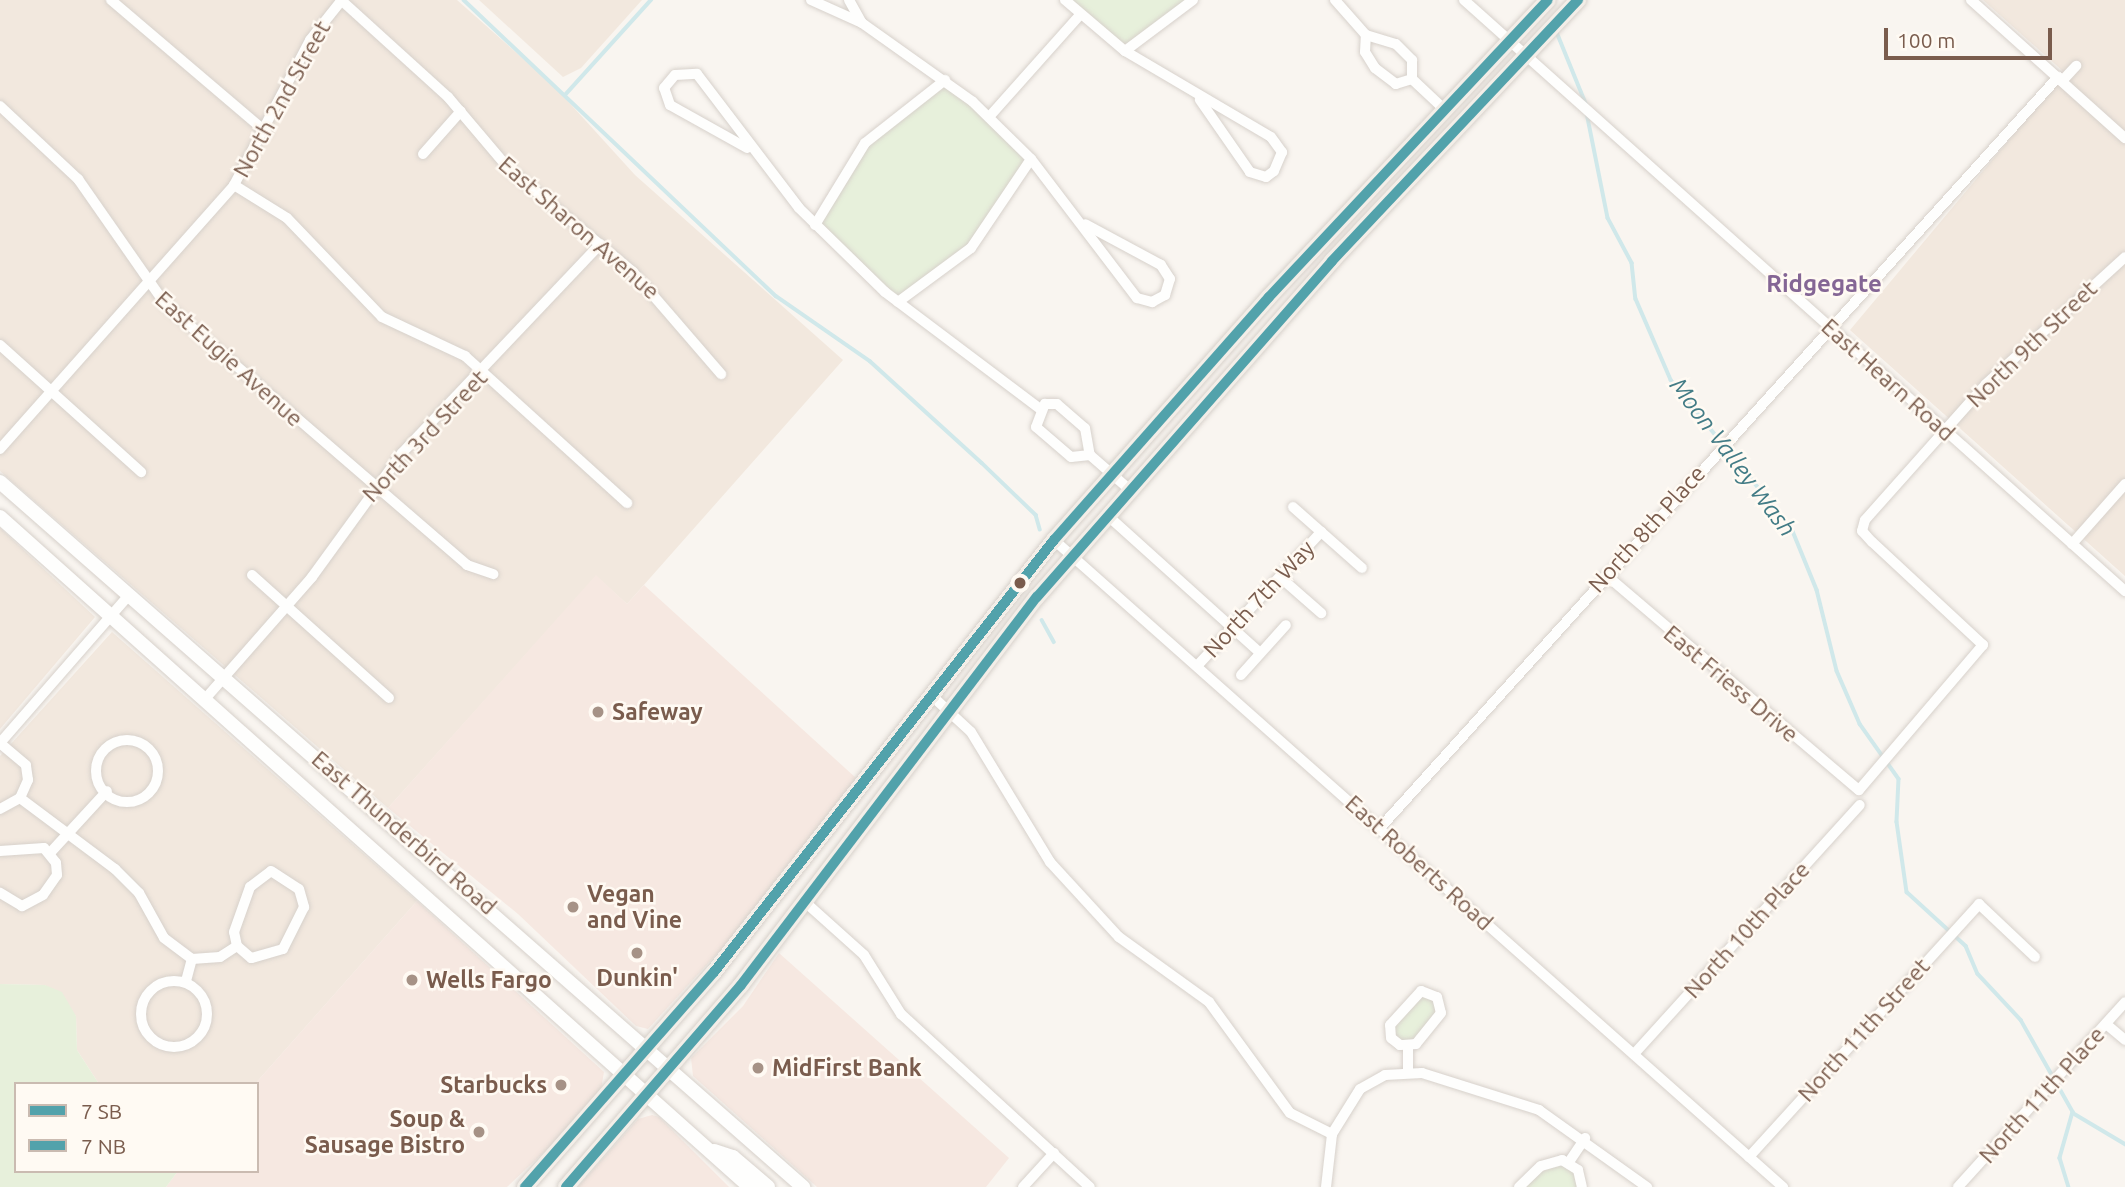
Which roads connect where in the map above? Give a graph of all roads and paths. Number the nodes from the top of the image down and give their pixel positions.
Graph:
1 (111, 0) edge
2 (341, 0) edge
3 (811, 0) edge
4 (849, 0) edge
5 (1065, 0) edge
6 (1193, 0) edge
7 (1335, 0) edge
8 (1464, 0) edge
9 (1578, 0) edge
10 (1971, 0) edge
11 (1544, 4) edge
12 (1080, 15) junction
13 (862, 23) junction
14 (1366, 35) junction
15 (1510, 42) junction
16 (1125, 51) junction
17 (1526, 56) junction
18 (2076, 66) dead end
19 (1412, 79) junction
20 (2060, 79) junction
21 (945, 80) junction
22 (1200, 100) junction
23 (0, 106) edge
24 (1444, 109) junction
25 (461, 111) junction
26 (989, 117) junction
27 (266, 132) junction
28 (2125, 138) edge
29 (747, 148) junction
30 (423, 154) dead end
31 (1031, 159) junction
32 (234, 185) junction
33 (1085, 224) junction
34 (815, 225) junction
35 (600, 244) junction
36 (2125, 257) edge
37 (148, 284) junction
38 (1269, 297) junction
39 (898, 302) junction
40 (1287, 313) junction
41 (1832, 328) junction
42 (0, 345) edge
43 (483, 374) junction
44 (721, 374) dead end
45 (52, 391) junction
46 (1040, 409) junction
47 (1945, 430) junction
48 (0, 449) edge
49 (1090, 455) junction
50 (141, 472) dead end
51 (1112, 474) junction
52 (0, 482) edge
53 (2125, 484) edge
54 (376, 485) junction
55 (1129, 489) junction
56 (627, 503) dead end
57 (1293, 507) dead end
58 (1107, 515) junction
59 (0, 517) edge
60 (1321, 532) junction
61 (1054, 540) junction
62 (2073, 544) junction
63 (1073, 555) junction
64 (1362, 568) dead end
65 (251, 575) dead end
66 (494, 575) dead end
67 (1606, 575) junction
68 (1280, 577) junction
69 (2125, 591) edge
70 (129, 595) junction
71 (287, 607) junction
72 (1321, 613) dead end
73 (111, 617) junction
74 (1286, 625) dead end
75 (1233, 627) junction
76 (1260, 653) junction
77 (1197, 666) junction
78 (1241, 675) dead end
79 (224, 677) junction
80 (931, 695) junction
81 (389, 698) dead end
82 (205, 699) junction
83 (951, 712) junction
84 (0, 743) edge
85 (1859, 790) joint
86 (107, 791) junction
87 (20, 798) junction
88 (1860, 805) dead end
89 (0, 809) edge
90 (1380, 828) junction
91 (66, 838) junction
92 (0, 851) edge
93 (50, 853) junction
94 (0, 893) edge
95 (805, 902) junction
96 (237, 946) junction
97 (2035, 957) dead end
98 (192, 959) junction
99 (186, 981) junction
100 (2125, 1002) edge
101 (2106, 1024) junction
102 (2125, 1040) edge
103 (1408, 1047) junction
104 (647, 1048) junction
105 (1634, 1054) junction
106 (669, 1068) junction
107 (1408, 1073) junction
108 (624, 1074) junction
109 (646, 1095) junction
110 (1332, 1134) junction
111 (1585, 1138) junction
112 (706, 1148) junction
113 (1055, 1153) junction
114 (1749, 1157) junction
115 (1569, 1162) junction
116 (525, 1187) edge
117 (566, 1187) edge
118 (750, 1187) edge
119 (768, 1187) edge
120 (803, 1187) edge
121 (1023, 1187) edge
122 (1090, 1187) edge
123 (1326, 1187) edge
124 (1520, 1187) edge
125 (1582, 1187) edge
126 (1647, 1187) edge
127 (1783, 1187) edge
128 (1958, 1187) edge

1 - 27 street
2 - 25 street, East Sharon Avenue
2 - 27 street, North 2nd Street
3 - 13 street
4 - 13 street
5 - 12 street
6 - 16 street
7 - 14 street
8 - 15 street, East Hearn Road
9 - 17 main road
10 - 20 street
11 - 15 main road
12 - 16 street
12 - 26 street
13 - 21 street
14 - 19 street
14 - 19 street
15 - 17 street, East Hearn Road
15 - 24 main road
16 - 22 street
17 - 40 main road
17 - 41 street, East Hearn Road
18 - 20 street, North 8th Place
19 - 24 street
20 - 28 street
20 - 41 street, North 8th Place
21 - 26 street
21 - 34 street
22 - 22 street
23 - 37 street, East Eugie Avenue
24 - 38 main road
25 - 30 street
25 - 35 street, East Sharon Avenue
26 - 31 street
27 - 32 street, North 2nd Street
29 - 29 street
29 - 34 street
31 - 33 street
31 - 39 street
32 - 37 street, North 2nd Street
32 - 43 street
33 - 33 street
34 - 39 street
35 - 43 street, North 3rd Street
35 - 44 street, East Sharon Avenue
36 - 47 street, North 9th Street
37 - 45 street, North 2nd Street
37 - 54 street, East Eugie Avenue
38 - 40 main road
38 - 51 main road
39 - 46 street
40 - 55 main road
41 - 47 street, East Hearn Road
41 - 67 street, North 8th Place
42 - 45 street
43 - 54 street, North 3rd Street
43 - 56 street
45 - 48 street, North 2nd Street
45 - 50 street
46 - 49 street
46 - 49 street
47 - 62 street, East Hearn Road
47 - 85 street, North 9th Street
49 - 51 street
51 - 55 street
51 - 61 main road
52 - 70 main road, East Thunderbird Road
53 - 62 street
54 - 66 street, East Eugie Avenue
54 - 71 street, North 3rd Street
55 - 58 main road
57 - 60 street
58 - 63 main road
58 - 75 street
59 - 73 main road, East Thunderbird Road
60 - 64 street
60 - 68 street, North 7th Way
61 - 63 street, East Roberts Road
61 - 80 main road
62 - 69 street, East Hearn Road
63 - 77 street, East Roberts Road
63 - 83 main road
65 - 71 street
67 - 85 street, East Friess Drive
67 - 90 street, North 8th Place
68 - 72 street
68 - 75 street, North 7th Way
70 - 73 street
70 - 79 main road, East Thunderbird Road
71 - 79 street, North 3rd Street
71 - 81 street
73 - 82 main road, East Thunderbird Road
73 - 84 street
74 - 76 street
75 - 76 street
75 - 77 street, North 7th Way
76 - 78 street
77 - 90 street, East Roberts Road
79 - 82 street, North 3rd Street
79 - 104 main road, East Thunderbird Road
80 - 83 street
80 - 104 main road
82 - 108 main road, East Thunderbird Road
83 - 95 main road
83 - 110 street
84 - 87 street
86 - 86 street
86 - 91 street
87 - 89 street
87 - 91 street
88 - 105 street, North 10th Place
90 - 105 street, East Roberts Road
91 - 93 street
91 - 98 street
92 - 93 street
93 - 94 street
95 - 106 main road
95 - 113 street
96 - 96 street
96 - 98 street
97 - 114 street, North 11th Street
98 - 99 street
99 - 99 street
100 - 101 street, North 11th Place
101 - 102 street
101 - 128 street, North 11th Place
103 - 103 street
103 - 107 street
104 - 106 main road, East Thunderbird Road
104 - 108 main road
105 - 114 street, East Roberts Road
106 - 109 main road
106 - 120 main road, East Thunderbird Road
107 - 110 street
107 - 111 street
108 - 109 main road, East Thunderbird Road
108 - 116 main road
109 - 112 main road, East Thunderbird Road
109 - 117 main road
110 - 123 street
111 - 115 street
111 - 126 street
112 - 118 main road, East Thunderbird Road
112 - 119 main road
113 - 121 street
113 - 122 street
114 - 127 street, East Roberts Road
115 - 124 street
115 - 125 street

